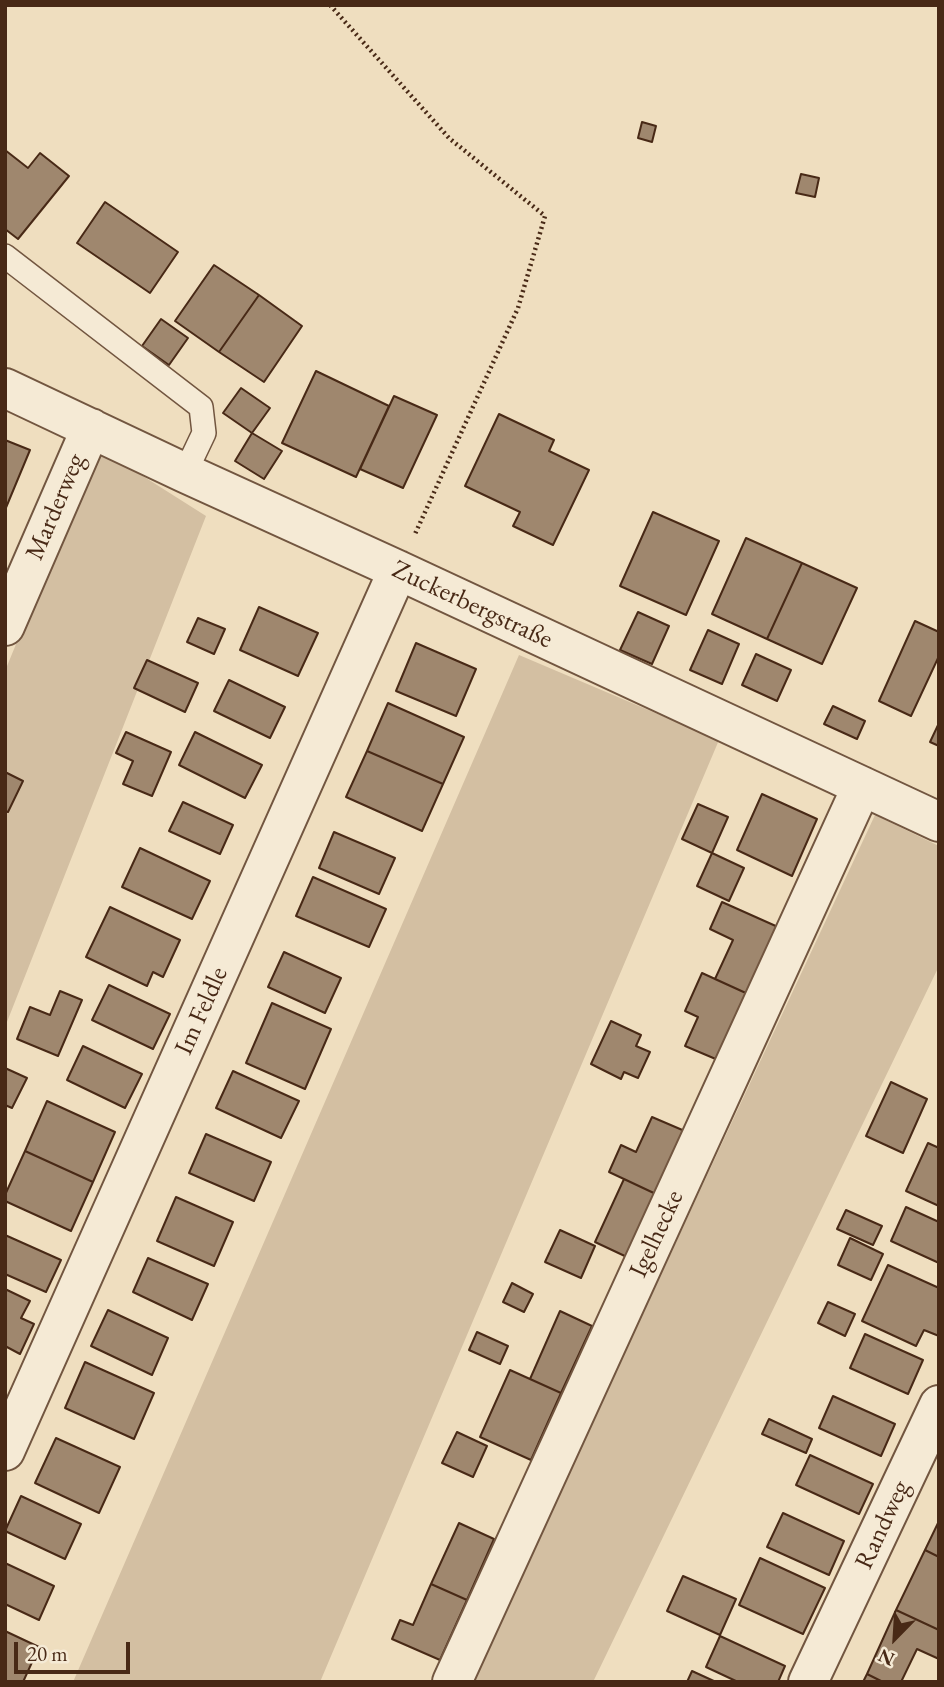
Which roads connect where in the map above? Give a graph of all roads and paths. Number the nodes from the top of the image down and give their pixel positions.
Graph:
1 (330, 5) edge
2 (5, 256) edge
3 (5, 387) edge
4 (91, 428) junction
5 (185, 473) junction
6 (398, 570) junction
7 (5, 626) edge
8 (862, 786) junction
9 (939, 822) edge
10 (939, 1405) edge
11 (5, 1451) edge
12 (452, 1682) edge
13 (808, 1682) edge

1 - 6 path
2 - 5 lane
3 - 4 street, Zuckerbergstraße
4 - 5 street, Zuckerbergstraße
4 - 7 street, Marderweg
5 - 6 street, Zuckerbergstraße
6 - 8 street, Zuckerbergstraße
6 - 11 street, Im Feldle
8 - 9 street, Zuckerbergstraße
8 - 12 street, Igelhecke
10 - 13 street, Randweg

